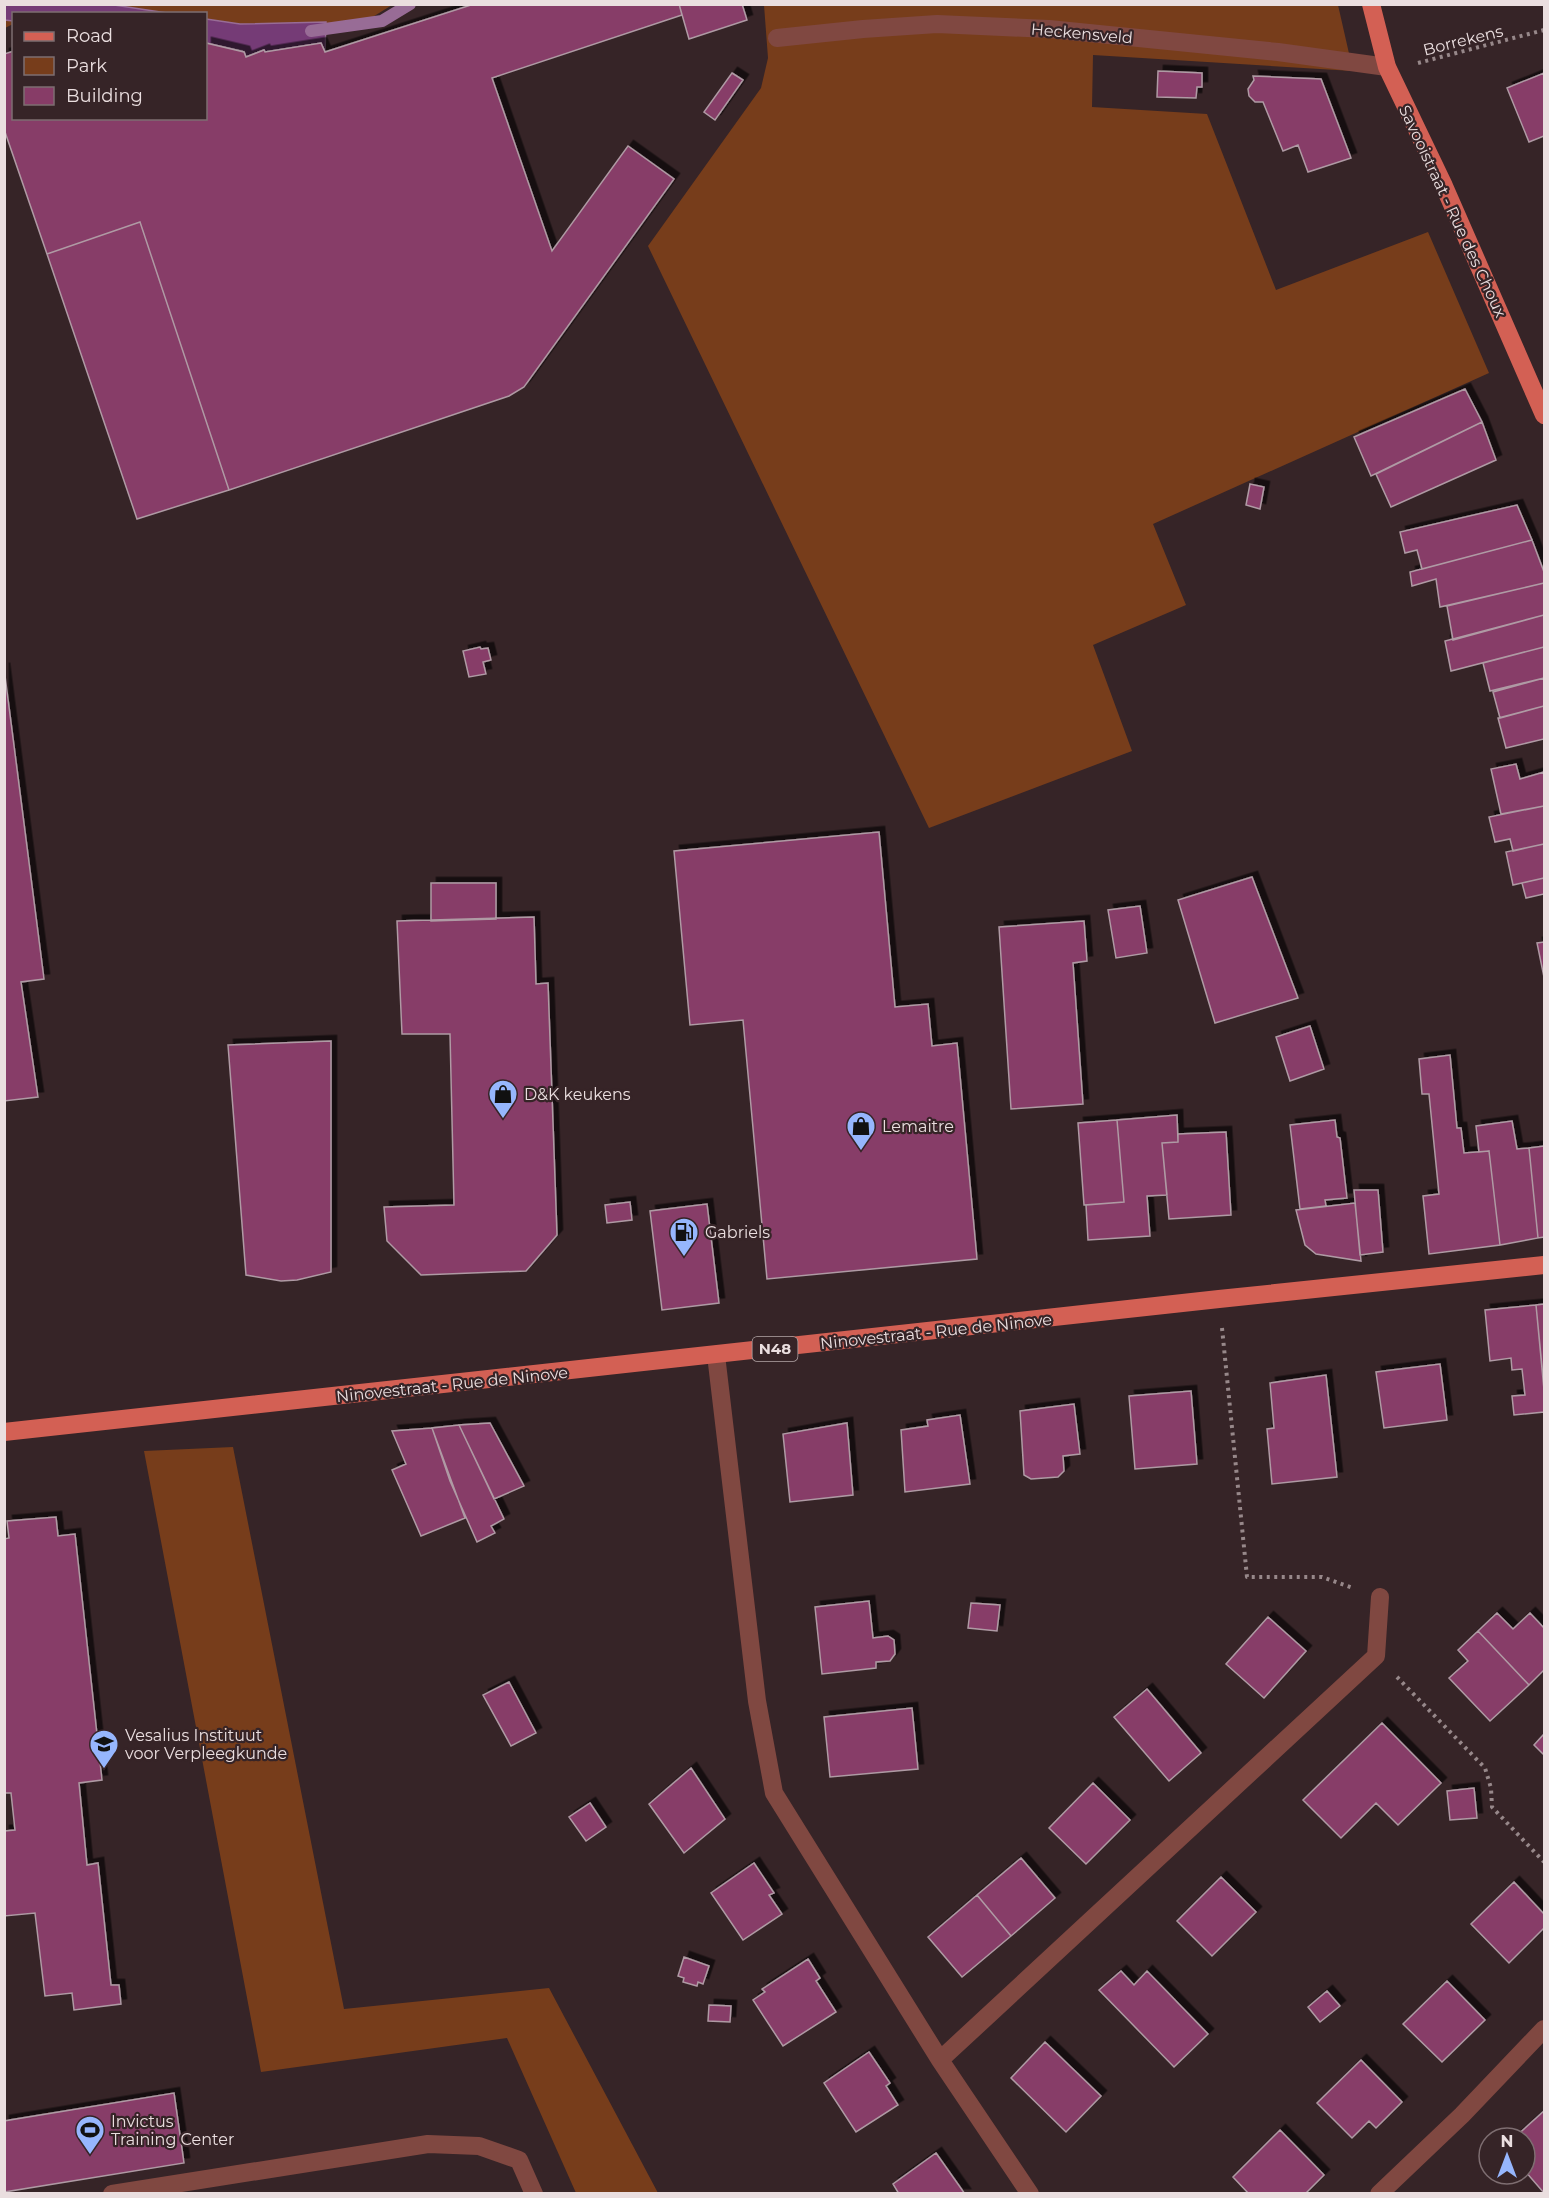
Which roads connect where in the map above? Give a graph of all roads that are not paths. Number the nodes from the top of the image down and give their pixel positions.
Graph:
1 (1371, 4) edge
2 (777, 38) dead end
3 (1387, 67) junction
4 (1545, 416) edge
5 (1545, 1265) edge
6 (716, 1355) junction
7 (4, 1432) edge
8 (1380, 1597) road end
9 (1545, 2030) edge
10 (940, 2060) junction
11 (121, 2193) edge
12 (534, 2193) edge
13 (1030, 2193) edge
14 (1379, 2193) edge

1 - 3 main road, Savooistraat - Rue des Choux
2 - 3 street, Heckensveld
3 - 4 main road, Savooistraat - Rue des Choux
5 - 6 main road, Ninovestraat - Rue de Ninove / N48
6 - 7 main road, Ninovestraat - Rue de Ninove / N48
6 - 10 street
8 - 10 street
9 - 14 street
10 - 13 street
11 - 12 street

